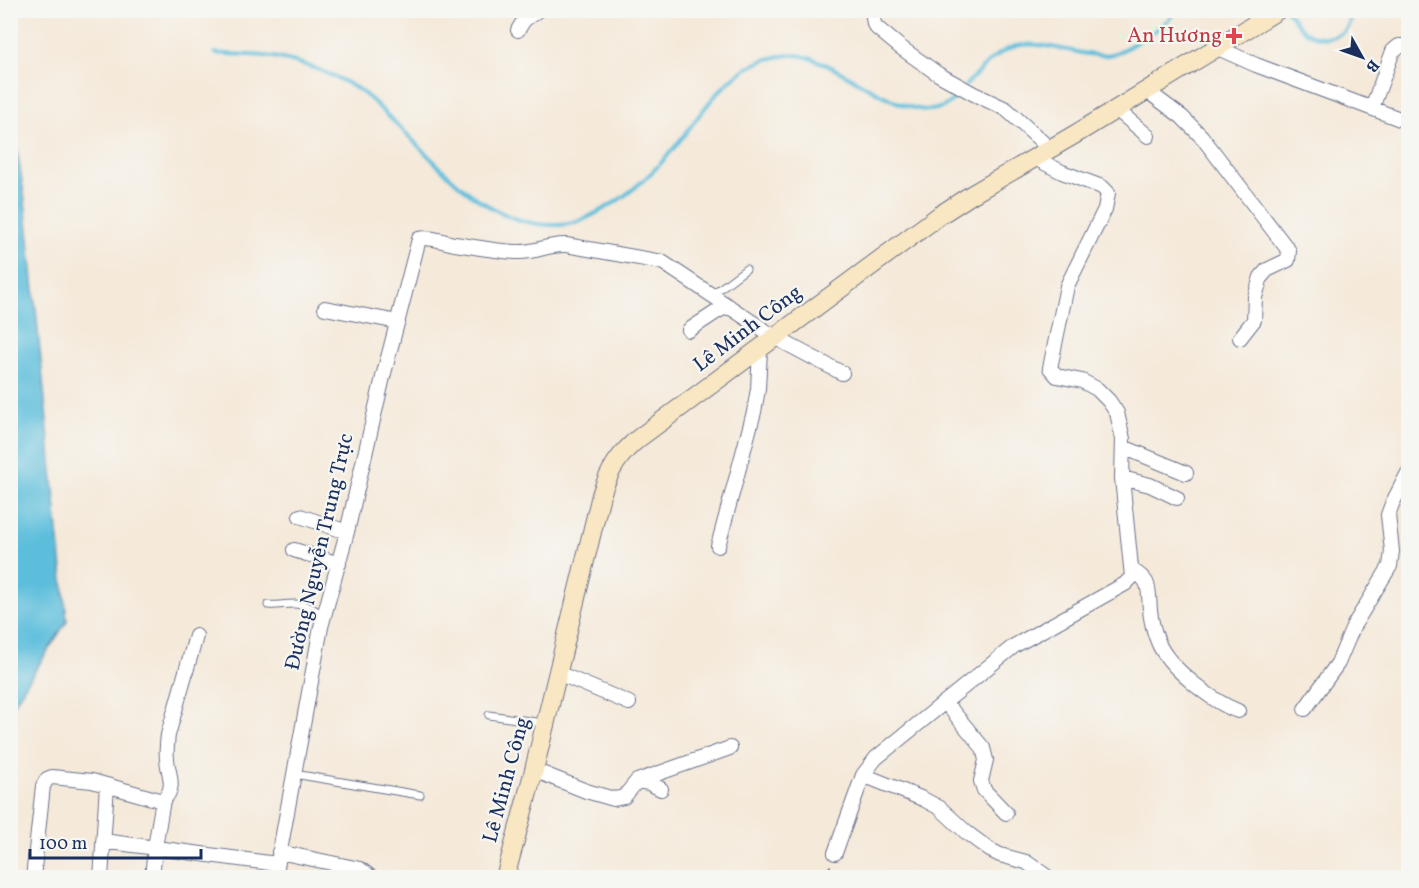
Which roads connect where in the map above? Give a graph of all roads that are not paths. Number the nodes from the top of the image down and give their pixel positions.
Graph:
1 (538, 10) edge
2 (872, 10) edge
3 (1272, 14) edge
4 (518, 30) dead end
5 (1408, 46) edge
6 (1218, 48) junction
7 (1146, 90) junction
8 (1372, 108) junction
9 (1116, 109) junction
10 (1408, 122) edge
11 (1148, 136) dead end
12 (1043, 154) junction
13 (746, 269) dead end
14 (710, 296) junction
15 (729, 306) junction
16 (325, 308) dead end
17 (398, 322) junction
18 (689, 330) dead end
19 (776, 338) junction
20 (1240, 338) dead end
21 (760, 350) junction
22 (842, 373) dead end
23 (1123, 447) junction
24 (1186, 473) dead end
25 (1408, 473) edge
26 (1122, 478) junction
27 (1177, 498) dead end
28 (300, 516) dead end
29 (347, 532) junction
30 (718, 546) dead end
31 (294, 550) dead end
32 (339, 564) junction
33 (1132, 570) junction
34 (268, 605) dead end
35 (324, 615) junction
36 (196, 636) dead end
37 (558, 673) junction
38 (945, 702) junction
39 (629, 703) dead end
40 (1305, 709) dead end
41 (1238, 711) dead end
42 (489, 715) dead end
43 (546, 724) junction
44 (730, 748) dead end
45 (534, 770) junction
46 (294, 774) junction
47 (863, 775) junction
48 (637, 781) junction
49 (107, 785) junction
50 (662, 789) dead end
51 (420, 795) dead end
52 (163, 800) junction
53 (1006, 813) dead end
54 (103, 842) junction
55 (154, 847) junction
56 (835, 853) dead end
57 (277, 864) edge
58 (33, 878) edge
59 (101, 878) edge
60 (152, 878) edge
61 (372, 878) edge
62 (505, 878) edge
63 (1049, 878) edge

1 - 4 street
2 - 12 street
3 - 6 main road, Lê Minh Công
5 - 8 street
6 - 7 main road, Lê Minh Công
6 - 8 street
7 - 9 main road, Lê Minh Công
7 - 20 street
8 - 10 street
9 - 11 street
9 - 12 main road, Lê Minh Công
12 - 19 main road, Lê Minh Công
12 - 23 street
13 - 14 lane
14 - 15 street
14 - 17 street, Đường Nguyễn Trung Trực
15 - 18 street
15 - 19 street
16 - 17 street
17 - 29 street, Đường Nguyễn Trung Trực
19 - 21 main road, Lê Minh Công
19 - 22 street
21 - 30 street
21 - 37 main road, Lê Minh Công
23 - 24 street
23 - 26 street
25 - 40 street
26 - 27 street
26 - 33 street
28 - 29 street
29 - 32 street, Đường Nguyễn Trung Trực
31 - 32 street
32 - 35 street, Đường Nguyễn Trung Trực
33 - 38 street
33 - 41 street
34 - 35 lane
35 - 46 street, Đường Nguyễn Trung Trực
36 - 52 street
37 - 39 street
37 - 43 main road, Lê Minh Công
38 - 47 street
38 - 53 street
42 - 43 lane
43 - 45 main road, Lê Minh Công
44 - 48 street
45 - 48 street
45 - 62 main road, Lê Minh Công
46 - 51 lane
46 - 57 street, Đường Nguyễn Trung Trực
47 - 56 street
47 - 63 street
48 - 50 street
49 - 52 street
49 - 54 street
49 - 58 street
52 - 55 street
54 - 55 street
54 - 59 street
55 - 57 street
55 - 60 street
57 - 61 street

